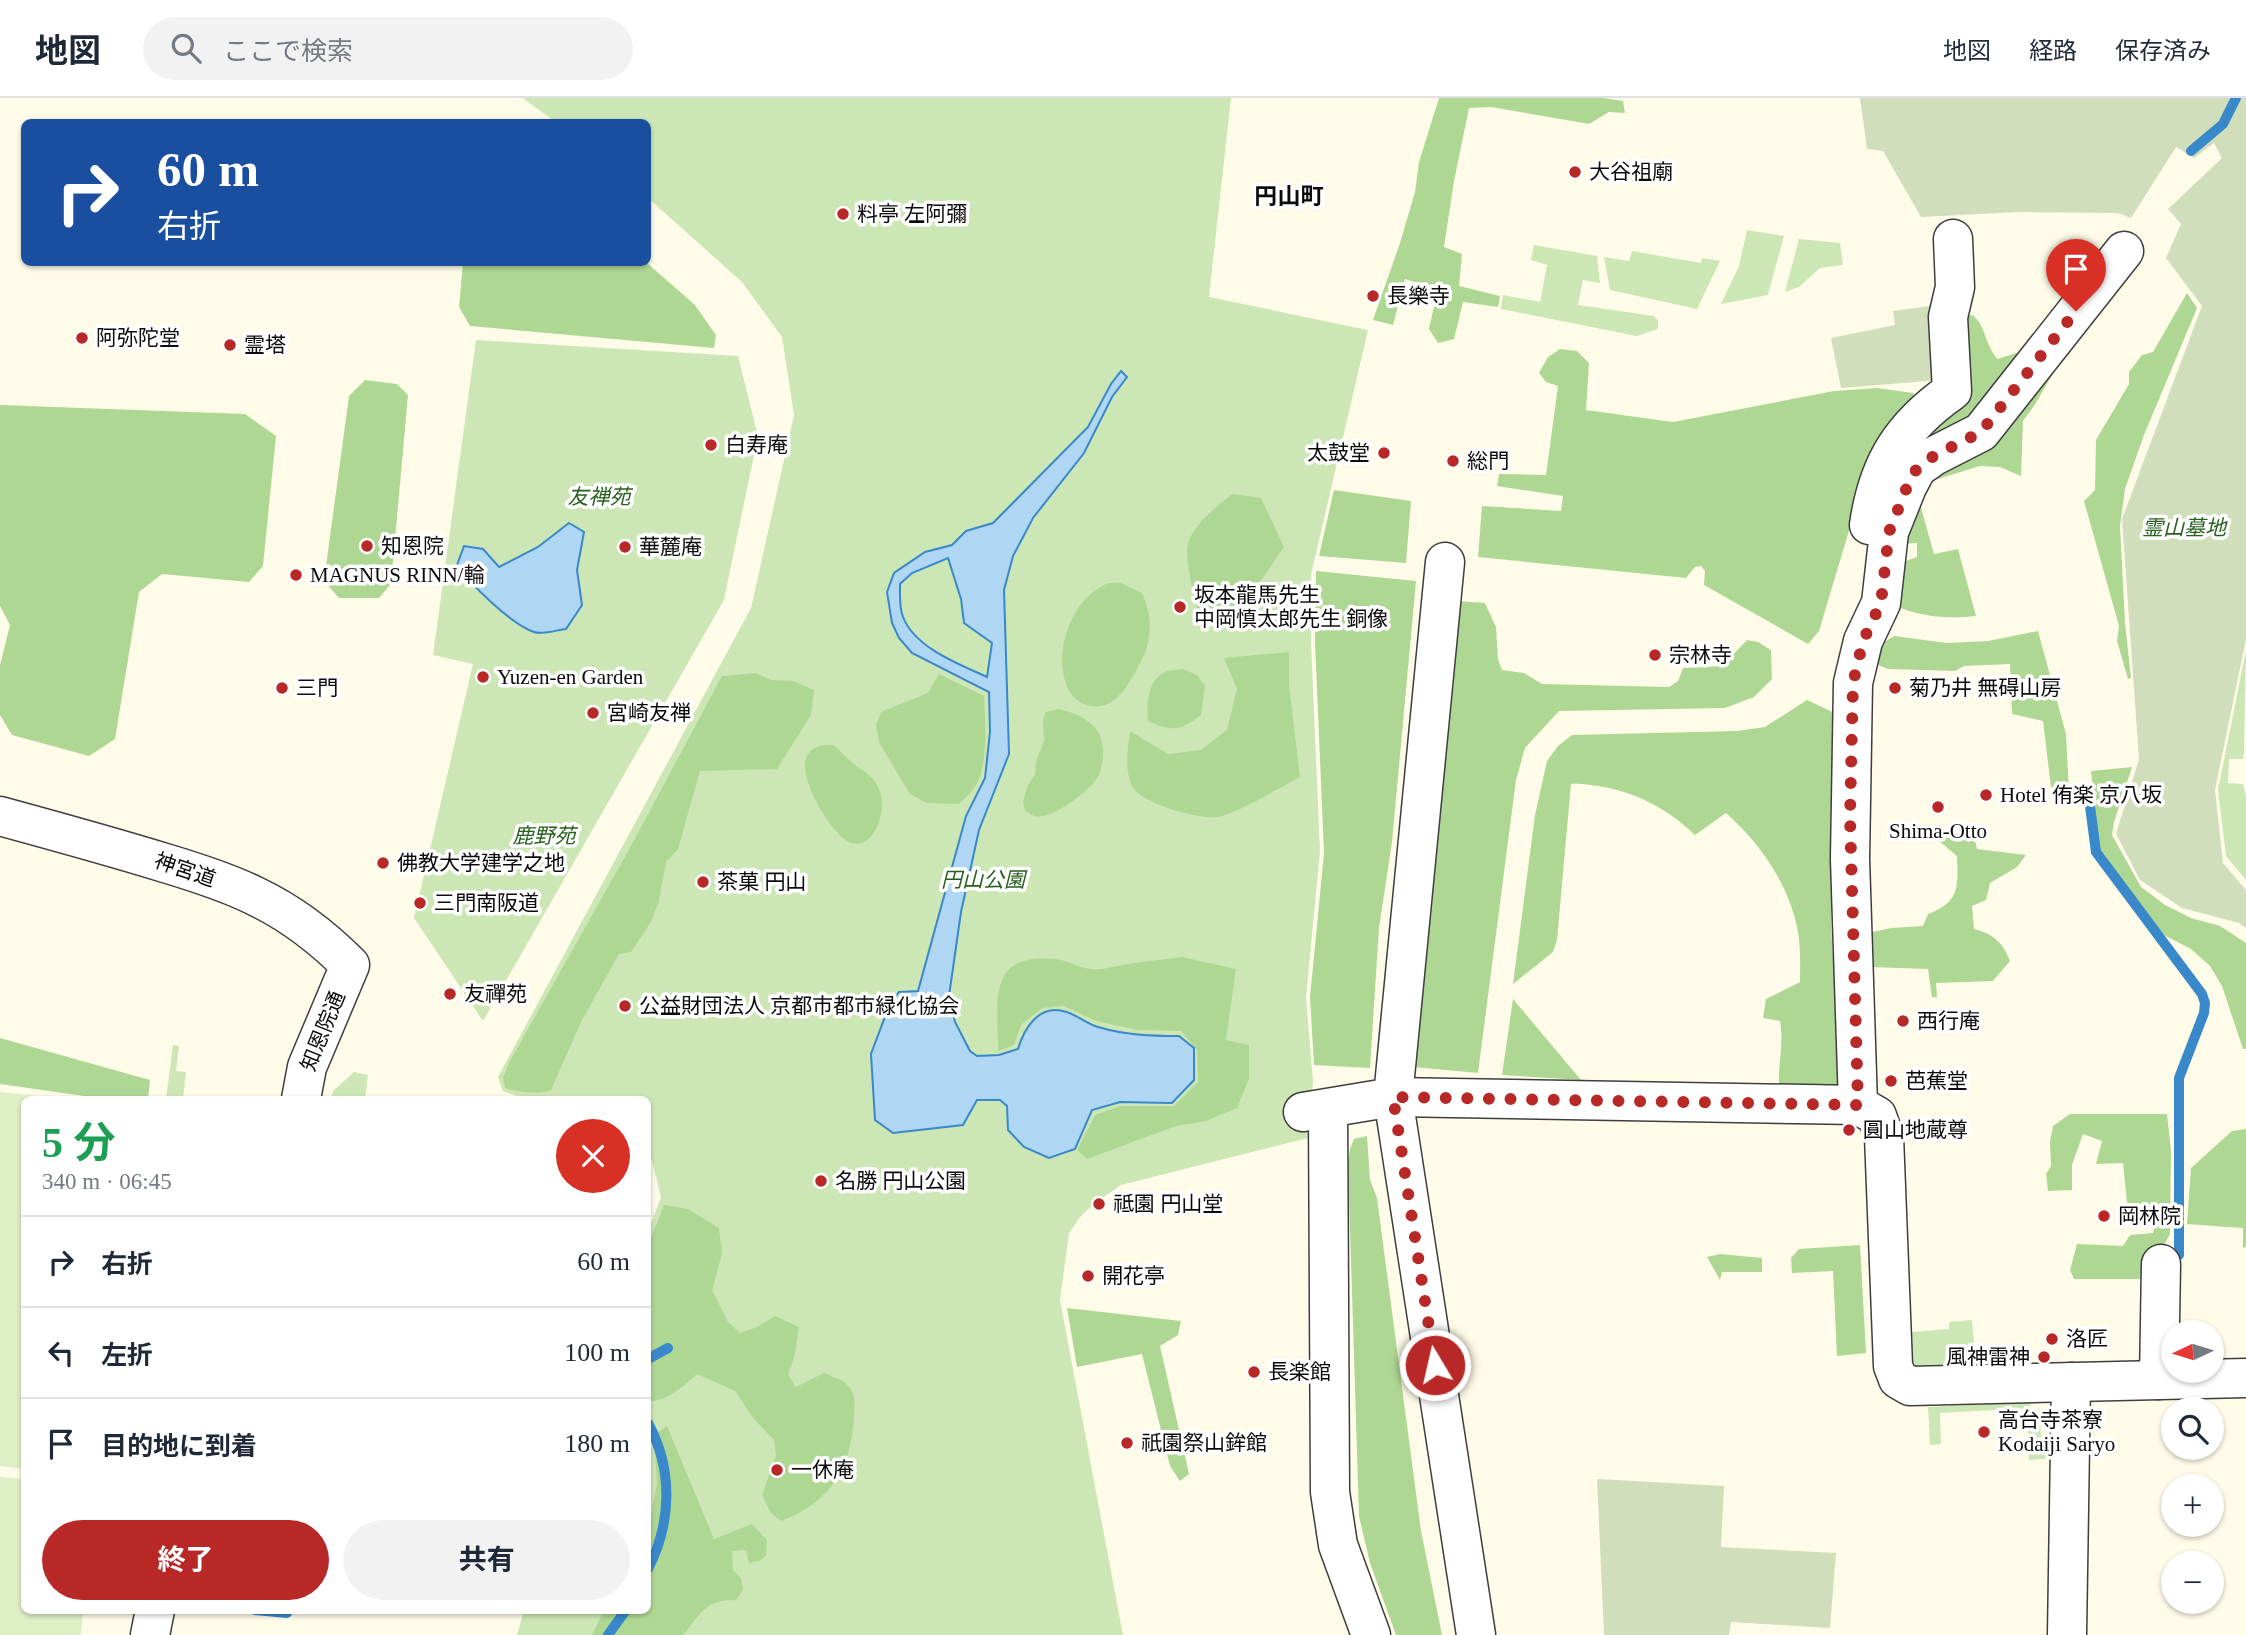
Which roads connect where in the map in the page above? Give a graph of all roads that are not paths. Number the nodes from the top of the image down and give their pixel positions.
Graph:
1 (1953, 239) dead end
2 (2124, 251) dead end
3 (1445, 562) dead end
4 (1874, 621) junction
5 (0, 816) edge
6 (350, 965) joint
7 (302, 1096) edge
8 (1393, 1097) junction
9 (1858, 1105) junction
10 (2161, 1264) dead end
11 (2246, 1378) edge
12 (2159, 1380) junction
13 (2071, 1382) junction
14 (154, 1614) edge
15 (150, 1635) edge
16 (1371, 1635) edge
17 (1476, 1635) edge
18 (2067, 1635) edge

1 - 4 street
2 - 4 street
3 - 8 street
4 - 9 street
5 - 6 street, 神宮道
6 - 7 street, 知恩院通
8 - 9 street
8 - 16 street
8 - 17 street
9 - 13 street
10 - 12 street
11 - 12 street
12 - 13 street
13 - 18 street
14 - 15 street

